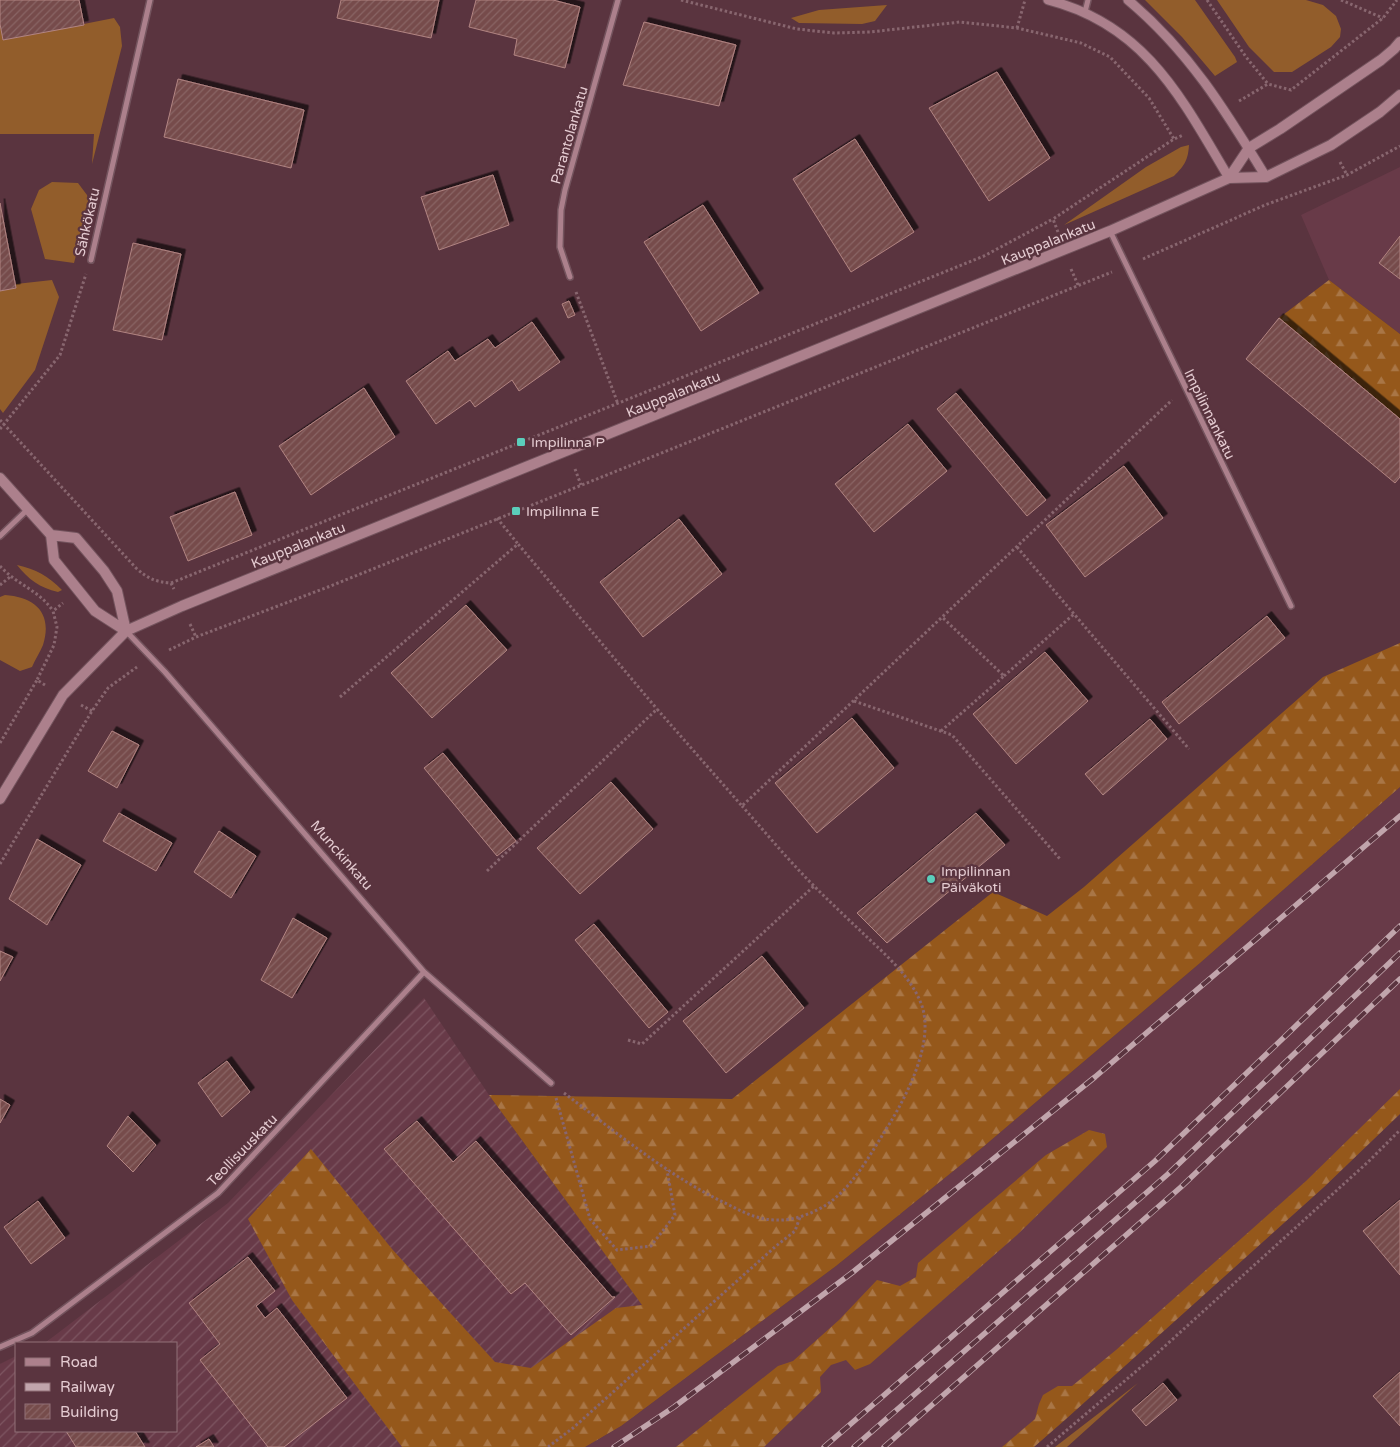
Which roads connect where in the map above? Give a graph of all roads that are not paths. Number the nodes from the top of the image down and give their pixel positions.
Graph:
1 (150, 0) edge
2 (618, 0) edge
3 (1048, 0) edge
4 (1088, 0) edge
5 (1128, 0) edge
6 (1084, 12) junction
7 (1400, 42) edge
8 (1400, 95) edge
9 (1249, 148) junction
10 (1266, 177) junction
11 (1229, 178) junction
12 (1110, 231) junction
13 (91, 260) road end
14 (570, 277) road end
15 (0, 478) edge
16 (28, 509) junction
17 (0, 536) edge
18 (51, 536) junction
19 (1291, 606) dead end
20 (126, 631) junction
21 (0, 799) edge
22 (424, 972) junction
23 (551, 1083) road end
24 (0, 1347) edge

1 - 13 street, Sähkökatu
2 - 14 street, Parantolankatu
3 - 6 street
4 - 6 street
5 - 9 street
6 - 11 street
7 - 9 main road
8 - 10 main road, Kauppalankatu
9 - 10 street
9 - 11 main road
10 - 11 main road, Kauppalankatu
11 - 12 main road, Kauppalankatu
12 - 19 street, Impilinnankatu
12 - 20 main road, Kauppalankatu
15 - 16 main road
16 - 17 street
16 - 18 main road
18 - 20 main road, Munckinkatu
18 - 20 main road
20 - 21 main road
20 - 22 street, Munckinkatu
22 - 23 street, Munckinkatu
22 - 24 street, Teollisuuskatu

